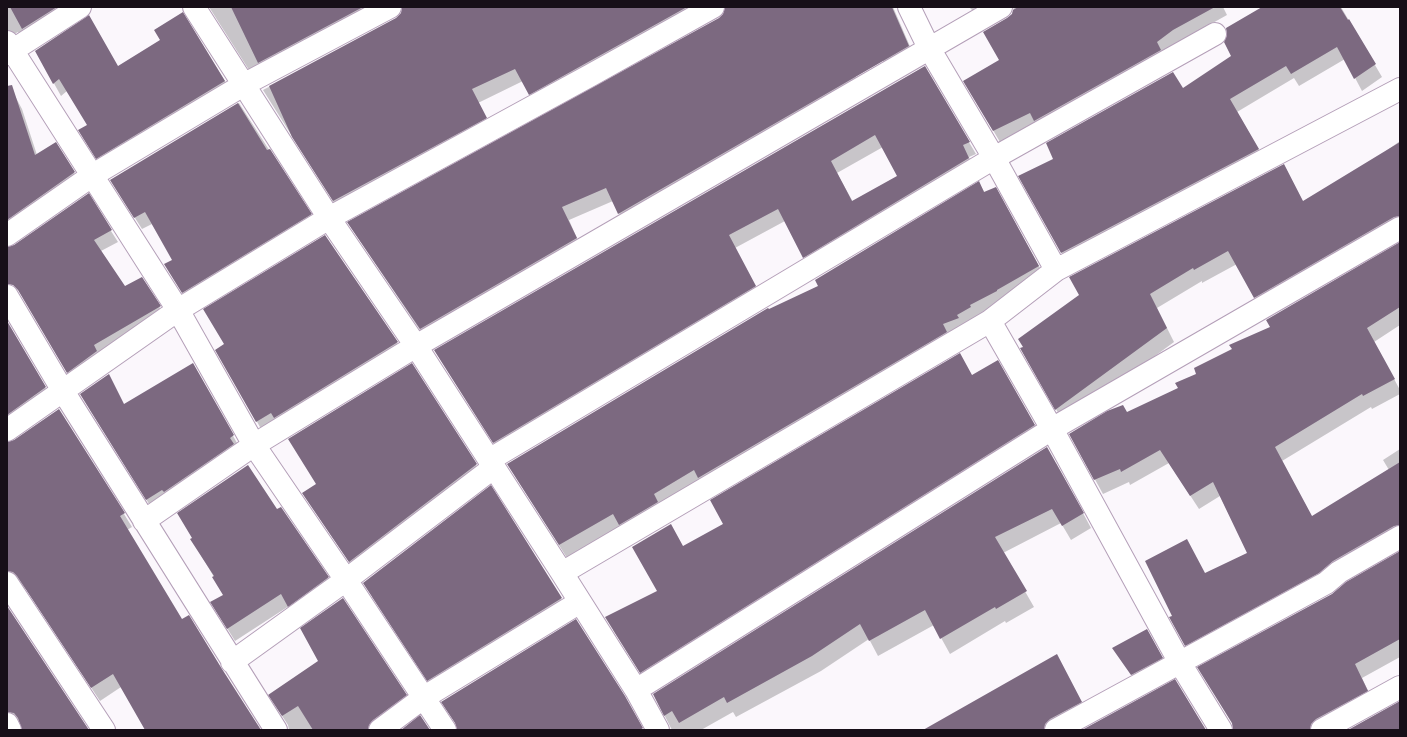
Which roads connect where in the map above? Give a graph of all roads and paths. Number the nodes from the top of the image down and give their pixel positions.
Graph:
1 (80, 7) edge
2 (194, 7) edge
3 (390, 7) edge
4 (713, 7) edge
5 (909, 7) edge
6 (1001, 7) edge
7 (1215, 34) dead end
8 (929, 48) junction
9 (9, 49) edge
10 (244, 84) junction
11 (1400, 89) edge
12 (994, 158) junction
13 (93, 176) junction
14 (329, 218) junction
15 (1400, 228) edge
16 (7, 235) edge
17 (1056, 270) junction
18 (7, 296) edge
19 (178, 310) junction
20 (990, 321) junction
21 (416, 346) junction
22 (63, 391) junction
23 (1052, 429) junction
24 (7, 430) edge
25 (254, 445) junction
26 (491, 464) junction
27 (144, 521) junction
28 (1400, 537) edge
29 (562, 573) junction
30 (346, 580) junction
31 (7, 583) edge
32 (580, 602) junction
33 (232, 662) junction
34 (1180, 663) junction
35 (1400, 687) edge
36 (636, 690) junction
37 (423, 698) junction
38 (7, 724) edge
39 (10, 730) edge
40 (104, 730) edge
41 (276, 730) edge
42 (380, 730) edge
43 (444, 730) edge
44 (658, 730) edge
45 (1056, 730) edge
46 (1221, 730) edge
47 (1322, 730) edge

1 - 9 street
2 - 10 street
3 - 10 street
4 - 14 street
5 - 8 street
6 - 8 street
7 - 12 street
8 - 12 street
8 - 21 street
9 - 13 street
10 - 13 street
10 - 14 street
11 - 17 street
12 - 17 street
12 - 26 street
13 - 16 street
13 - 19 street
14 - 19 street
14 - 21 street
15 - 23 street
17 - 20 street
18 - 22 street
19 - 22 street
19 - 25 street
20 - 23 street
20 - 29 street
21 - 25 street
21 - 26 street
22 - 24 street
22 - 27 street
23 - 34 street
23 - 36 street
25 - 27 street
25 - 30 street
26 - 29 street
26 - 30 street
27 - 33 street
28 - 34 street
29 - 32 street
30 - 33 street
30 - 37 street
31 - 40 street
32 - 36 street
32 - 37 street
33 - 41 street
34 - 45 street
34 - 46 street
35 - 47 street
36 - 44 street
37 - 42 street
37 - 43 street
38 - 39 street

